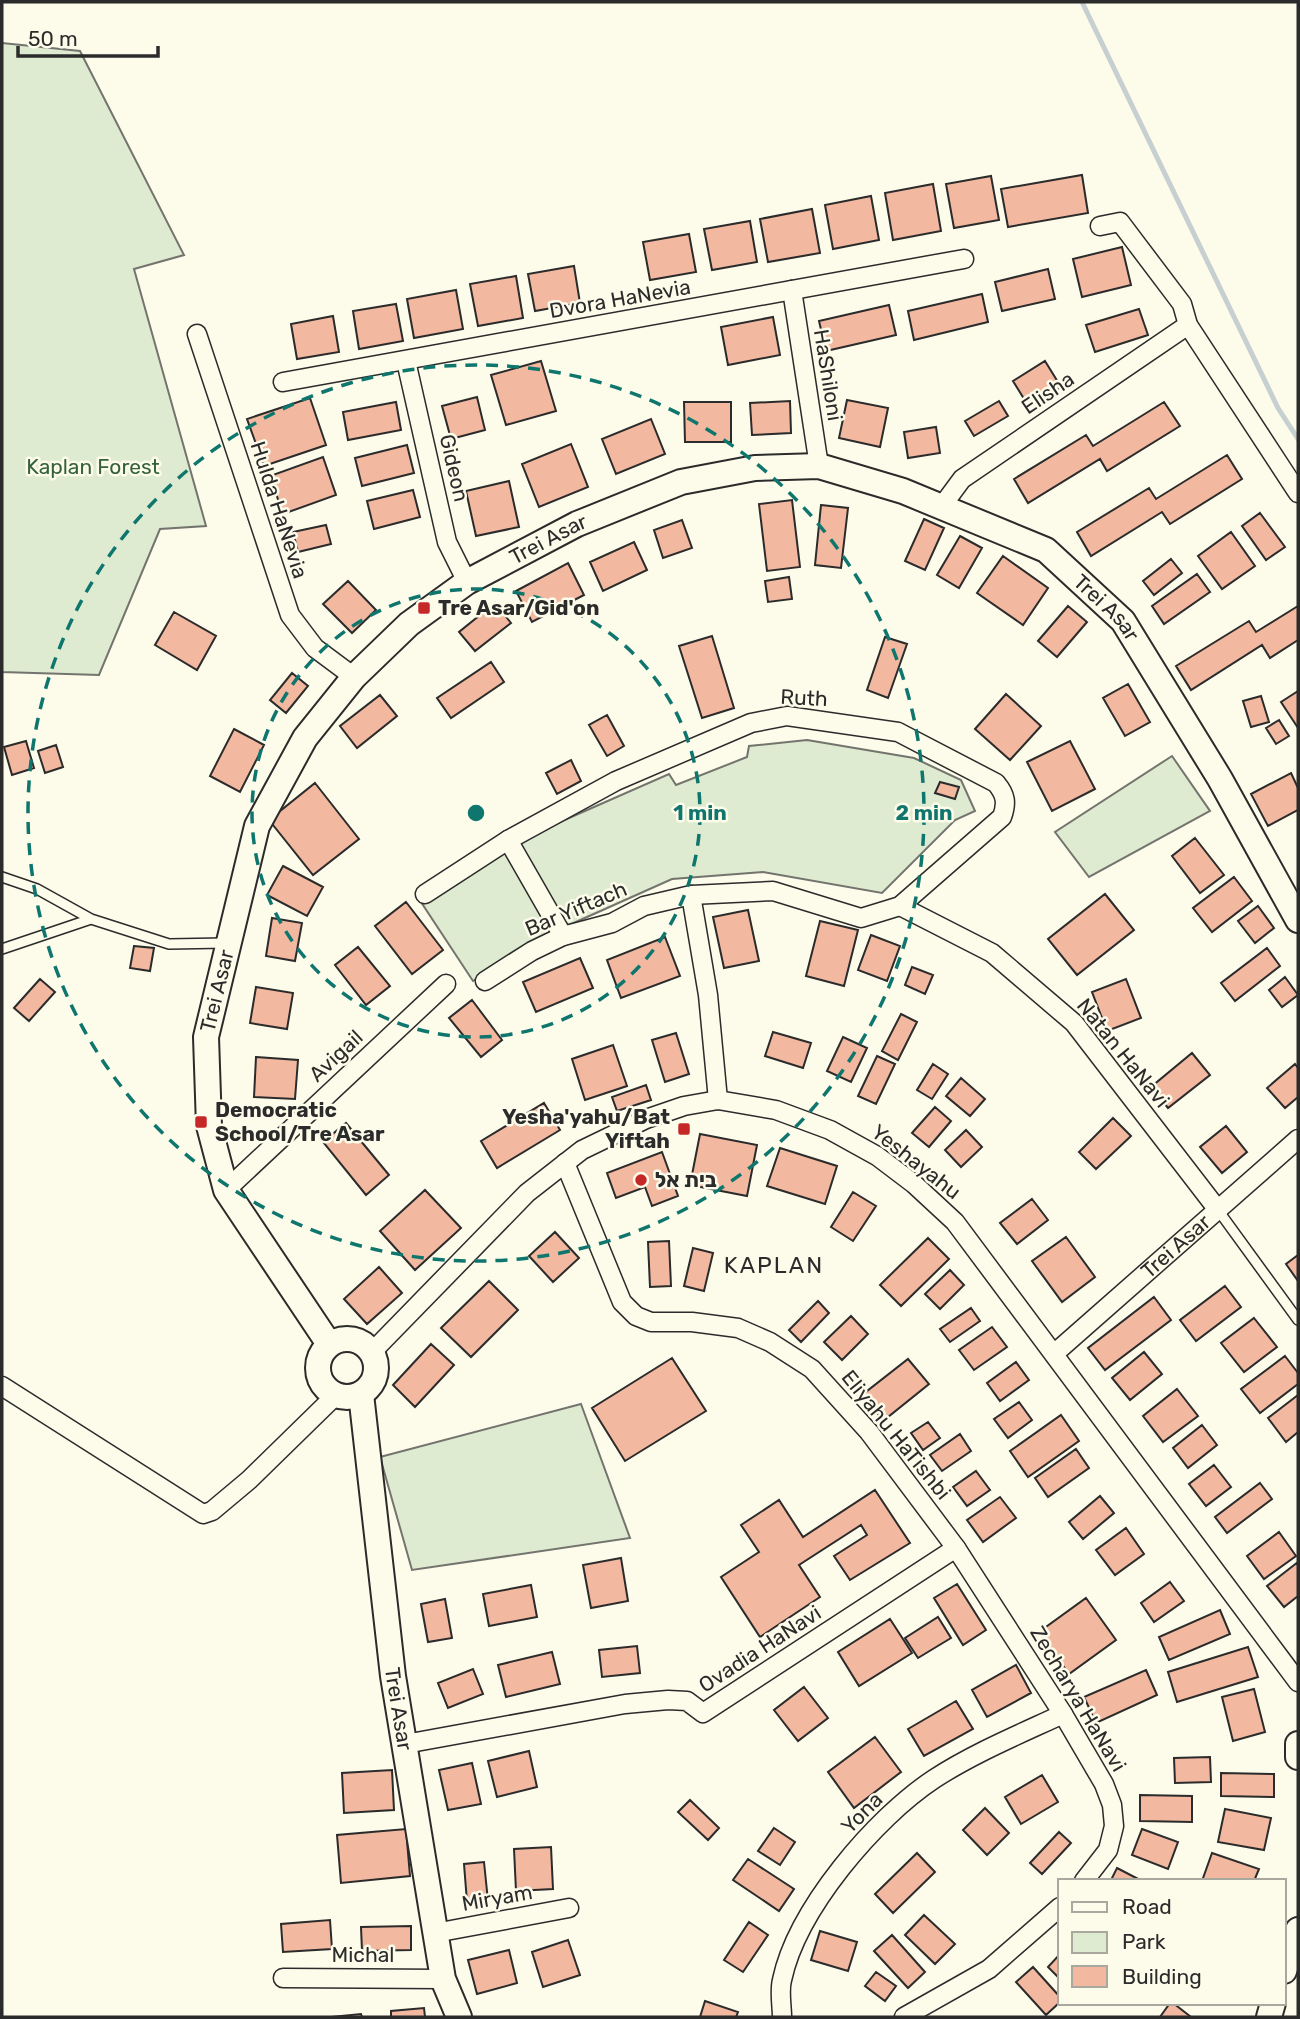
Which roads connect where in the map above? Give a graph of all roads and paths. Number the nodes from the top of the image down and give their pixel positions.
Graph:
1 (1100, 226) dead end
2 (964, 259) dead end
3 (792, 290) junction
4 (1188, 325) junction
5 (197, 334) dead end
6 (406, 361) junction
7 (283, 382) dead end
8 (819, 466) junction
9 (1298, 493) edge
10 (942, 506) junction
11 (467, 582) junction
12 (355, 677) junction
13 (508, 840) junction
14 (2, 877) edge
15 (425, 894) dead end
16 (691, 895) junction
17 (900, 906) junction
18 (91, 919) junction
19 (1298, 920) edge
20 (563, 936) junction
21 (230, 942) junction
22 (2, 948) edge
23 (485, 981) dead end
24 (446, 984) dead end
25 (718, 1100) junction
26 (1298, 1139) edge
27 (565, 1163) junction
28 (226, 1190) junction
29 (1218, 1210) junction
30 (1298, 1320) edge
31 (329, 1344) junction
32 (372, 1352) junction
33 (1055, 1353) junction
34 (2, 1386) edge
35 (349, 1395) junction
36 (956, 1548) junction
37 (1298, 1682) edge
38 (1063, 1714) junction
39 (405, 1744) junction
40 (1298, 1744) edge
41 (1298, 1757) edge
42 (1086, 1879) edge
43 (569, 1908) dead end
44 (1058, 1909) edge
45 (1298, 1930) edge
46 (435, 1933) junction
47 (1286, 1965) edge
48 (283, 1978) dead end
49 (443, 1979) junction
50 (459, 2017) edge
51 (782, 2017) edge
52 (904, 2017) edge

1 - 4 street
2 - 3 street, Dvora HaNevia
3 - 6 street, Dvora HaNevia
3 - 8 street, HaShiloni
4 - 9 street
4 - 10 street, Elisha
5 - 12 street, Hulda HaNevia
6 - 7 street, Dvora HaNevia
6 - 11 street, Gideon
8 - 10 street, Trei Asar
8 - 11 street, Trei Asar
10 - 19 street, Trei Asar
11 - 12 street, Trei Asar
12 - 21 street, Trei Asar
13 - 15 street, Ruth
13 - 17 street, Ruth
13 - 20 street
14 - 18 lane
16 - 17 street, Bar Yiftach
16 - 20 street, Bar Yiftach
16 - 25 street
17 - 29 street, Natan HaNavi
18 - 21 lane
18 - 22 lane
20 - 23 street, Bar Yiftach
21 - 28 street, Trei Asar
24 - 28 street, Avigail
25 - 27 street, Yeshayahu
25 - 33 street, Yeshayahu
26 - 29 street, Trei Asar
27 - 32 street, Yeshayahu
27 - 36 street, Eliyahu HaTishbi
28 - 31 street, Trei Asar
29 - 30 lane
29 - 33 street, Trei Asar
31 - 32 street
31 - 35 street
32 - 35 street
33 - 37 street, Yeshayahu
34 - 35 street
35 - 39 street, Trei Asar
36 - 38 street, Zecharya HaNavi
36 - 39 street, Ovadia HaNavi
38 - 42 street, Zecharya HaNavi
38 - 51 street, Yona
39 - 46 street, Trei Asar
40 - 41 street
43 - 46 street, Miryam
44 - 52 street
45 - 47 street
46 - 49 street, Trei Asar
48 - 49 street, Michal
49 - 50 street, Trei Asar

